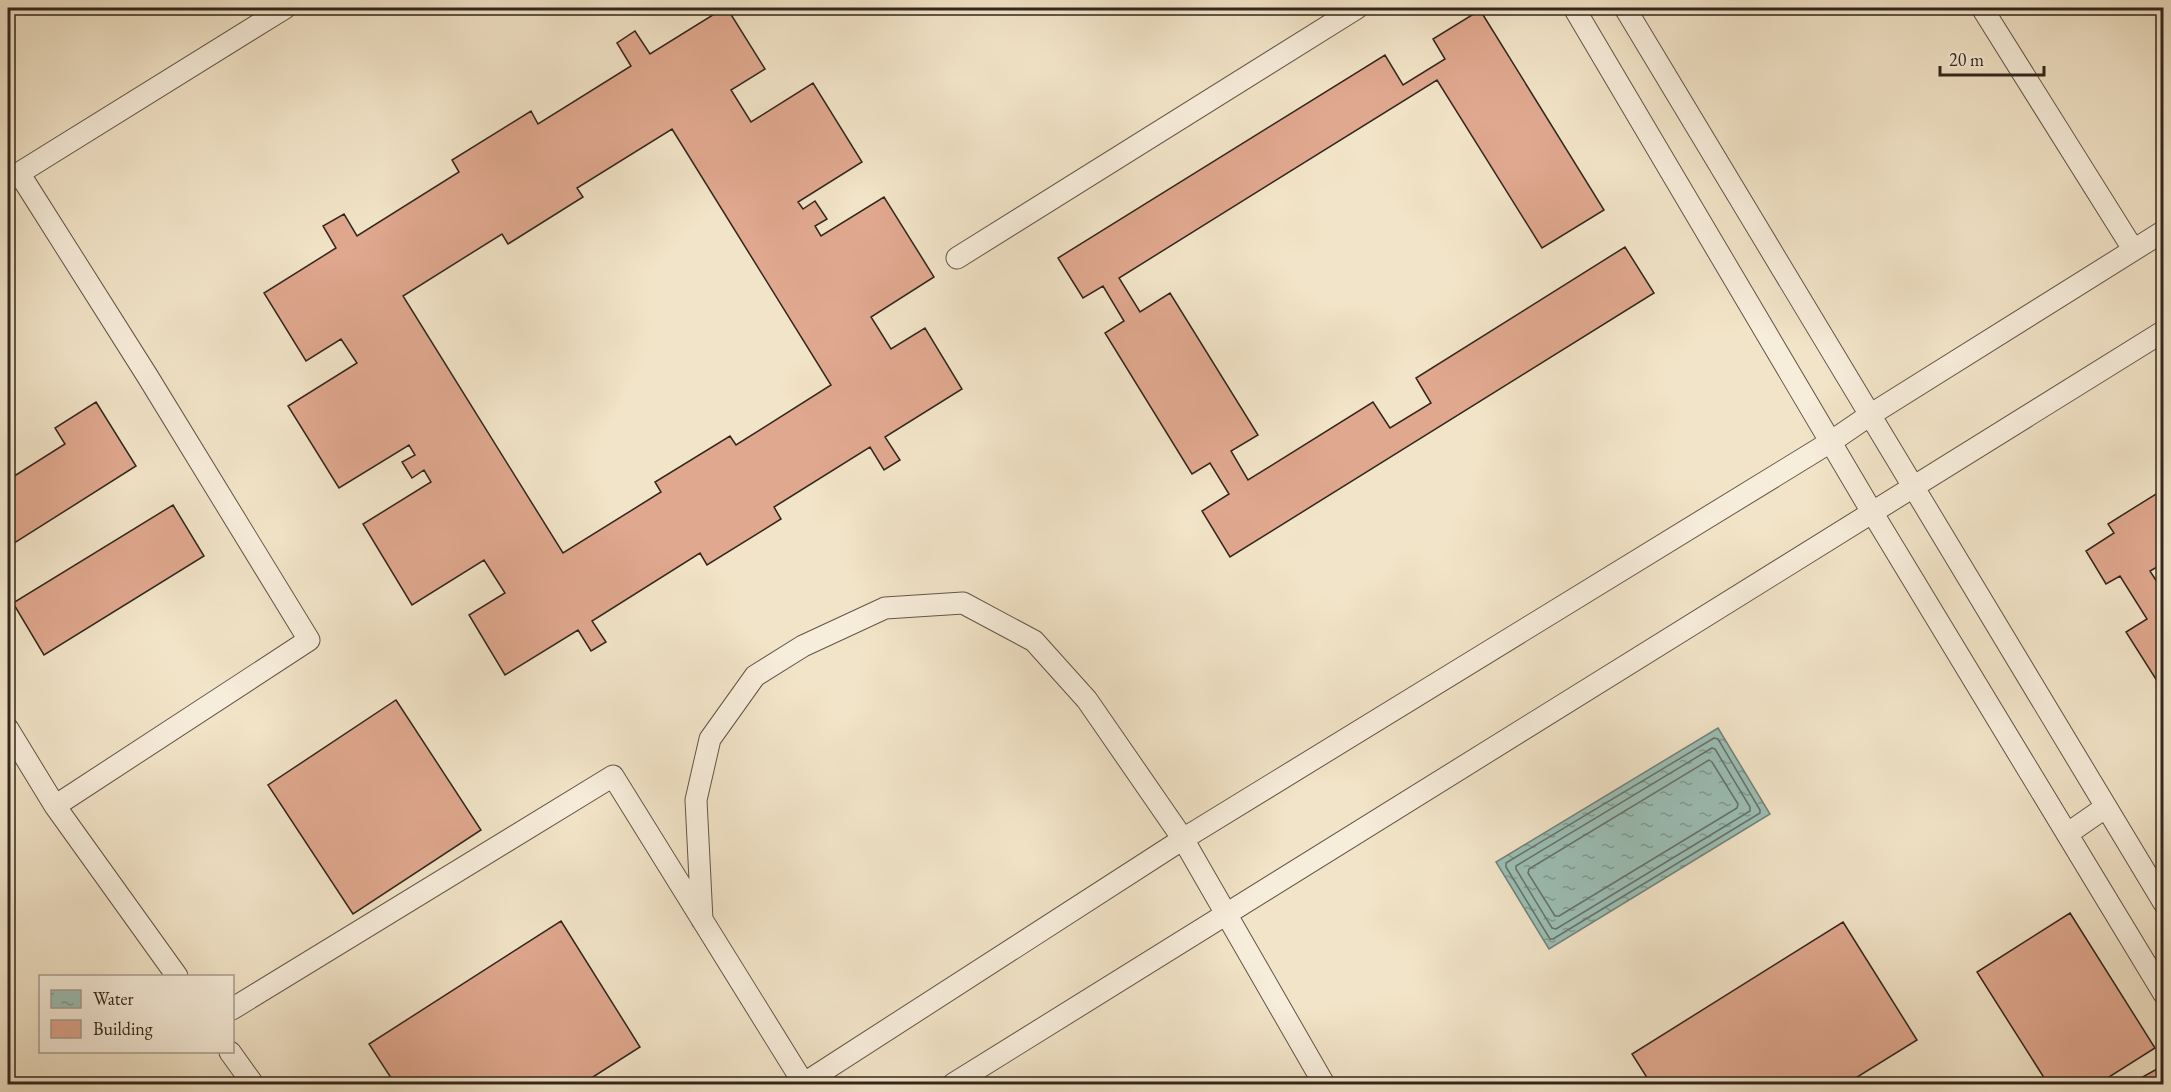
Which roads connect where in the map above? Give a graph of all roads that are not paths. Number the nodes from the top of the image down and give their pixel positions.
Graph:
1 (285, 8) edge
2 (1357, 8) edge
3 (1574, 8) edge
4 (1625, 8) edge
5 (1982, 8) edge
6 (13, 177) edge
7 (2163, 231) edge
8 (2133, 249) junction
9 (957, 258) dead end
10 (2163, 331) edge
11 (1870, 415) junction
12 (1832, 441) junction
13 (1912, 487) junction
14 (1872, 512) junction
15 (8, 729) edge
16 (55, 806) junction
17 (2106, 807) junction
18 (2067, 834) junction
19 (1183, 839) junction
20 (2163, 903) edge
21 (1227, 915) junction
22 (702, 920) junction
23 (176, 975) edge
24 (2163, 993) edge
25 (234, 1009) edge
26 (231, 1053) edge
27 (253, 1084) edge
28 (804, 1084) edge
29 (953, 1084) edge
30 (1324, 1084) edge

1 - 6 lane
2 - 9 lane
3 - 12 lane
4 - 11 lane
5 - 8 lane
6 - 16 lane
7 - 8 lane
8 - 11 lane
10 - 13 lane
11 - 12 lane
11 - 13 lane
12 - 14 lane
12 - 19 lane
13 - 14 lane
13 - 17 lane
14 - 18 lane
14 - 21 lane
15 - 16 lane
16 - 23 lane
17 - 18 lane
17 - 20 lane
18 - 24 lane
19 - 21 lane
19 - 22 lane
19 - 28 lane
21 - 29 lane
21 - 30 lane
22 - 25 lane
22 - 28 lane
26 - 27 lane

